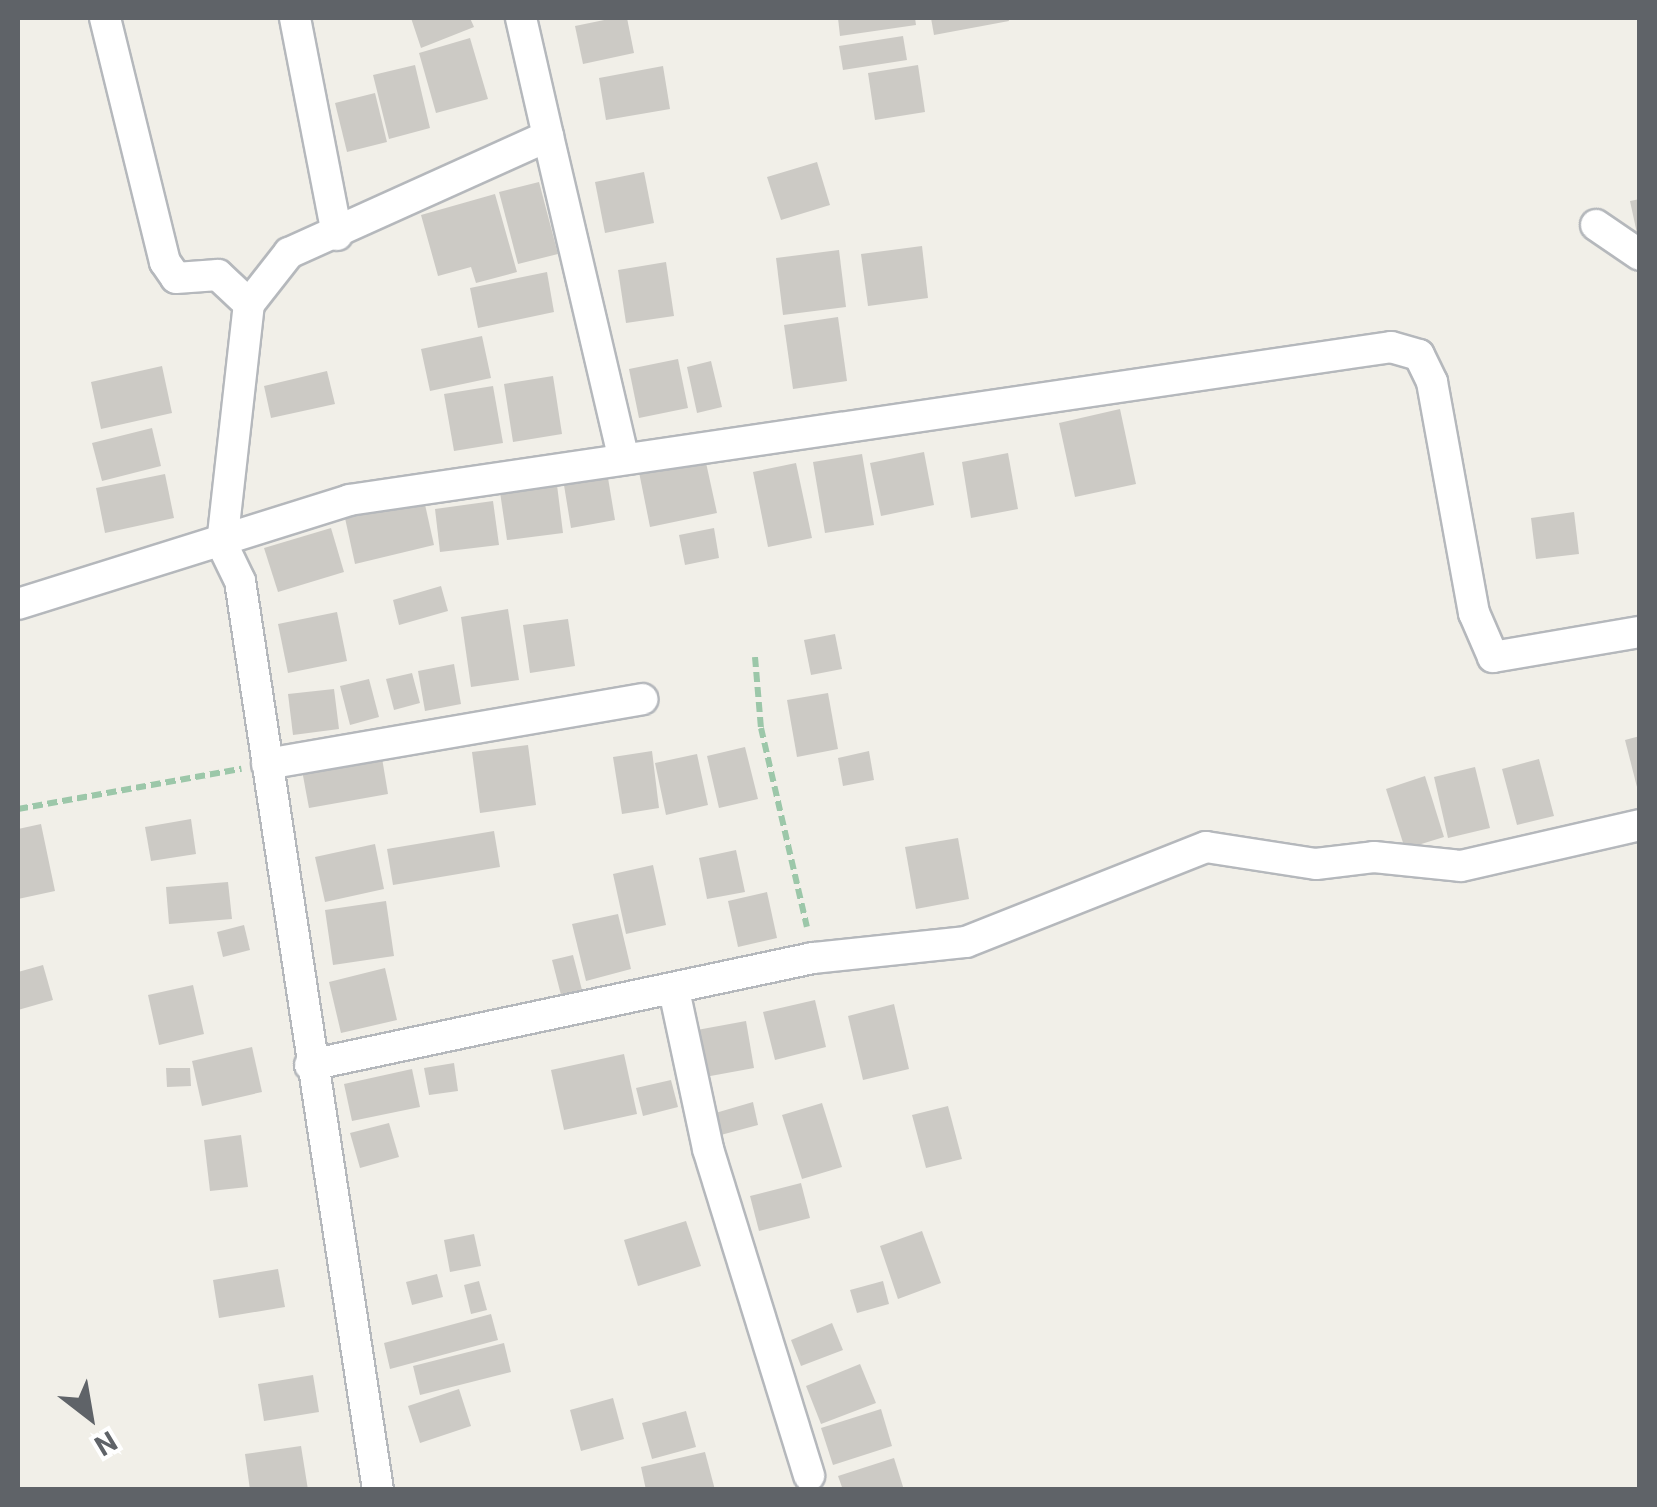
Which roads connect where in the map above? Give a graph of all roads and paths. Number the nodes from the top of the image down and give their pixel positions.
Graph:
1 (105, 18) edge
2 (294, 18) edge
3 (521, 18) edge
4 (548, 136) junction
5 (1596, 225) dead end
6 (336, 235) junction
7 (1640, 255) edge
8 (249, 304) junction
9 (623, 458) junction
10 (222, 544) junction
11 (18, 604) edge
12 (1640, 632) edge
13 (755, 657) dead end
14 (642, 698) dead end
15 (266, 764) junction
16 (18, 809) edge
17 (1640, 825) edge
18 (814, 958) junction
19 (674, 990) junction
20 (310, 1064) junction
21 (810, 1476) dead end
22 (378, 1490) edge

1 - 8 street
2 - 6 street
3 - 4 street
4 - 6 street
4 - 9 street
5 - 7 street
6 - 8 street
8 - 10 street
9 - 10 street
9 - 12 street
10 - 11 street
10 - 15 street
13 - 18 path
14 - 15 street
15 - 16 path
15 - 20 street
17 - 18 street
18 - 19 street
19 - 20 street
19 - 21 street
20 - 22 street

